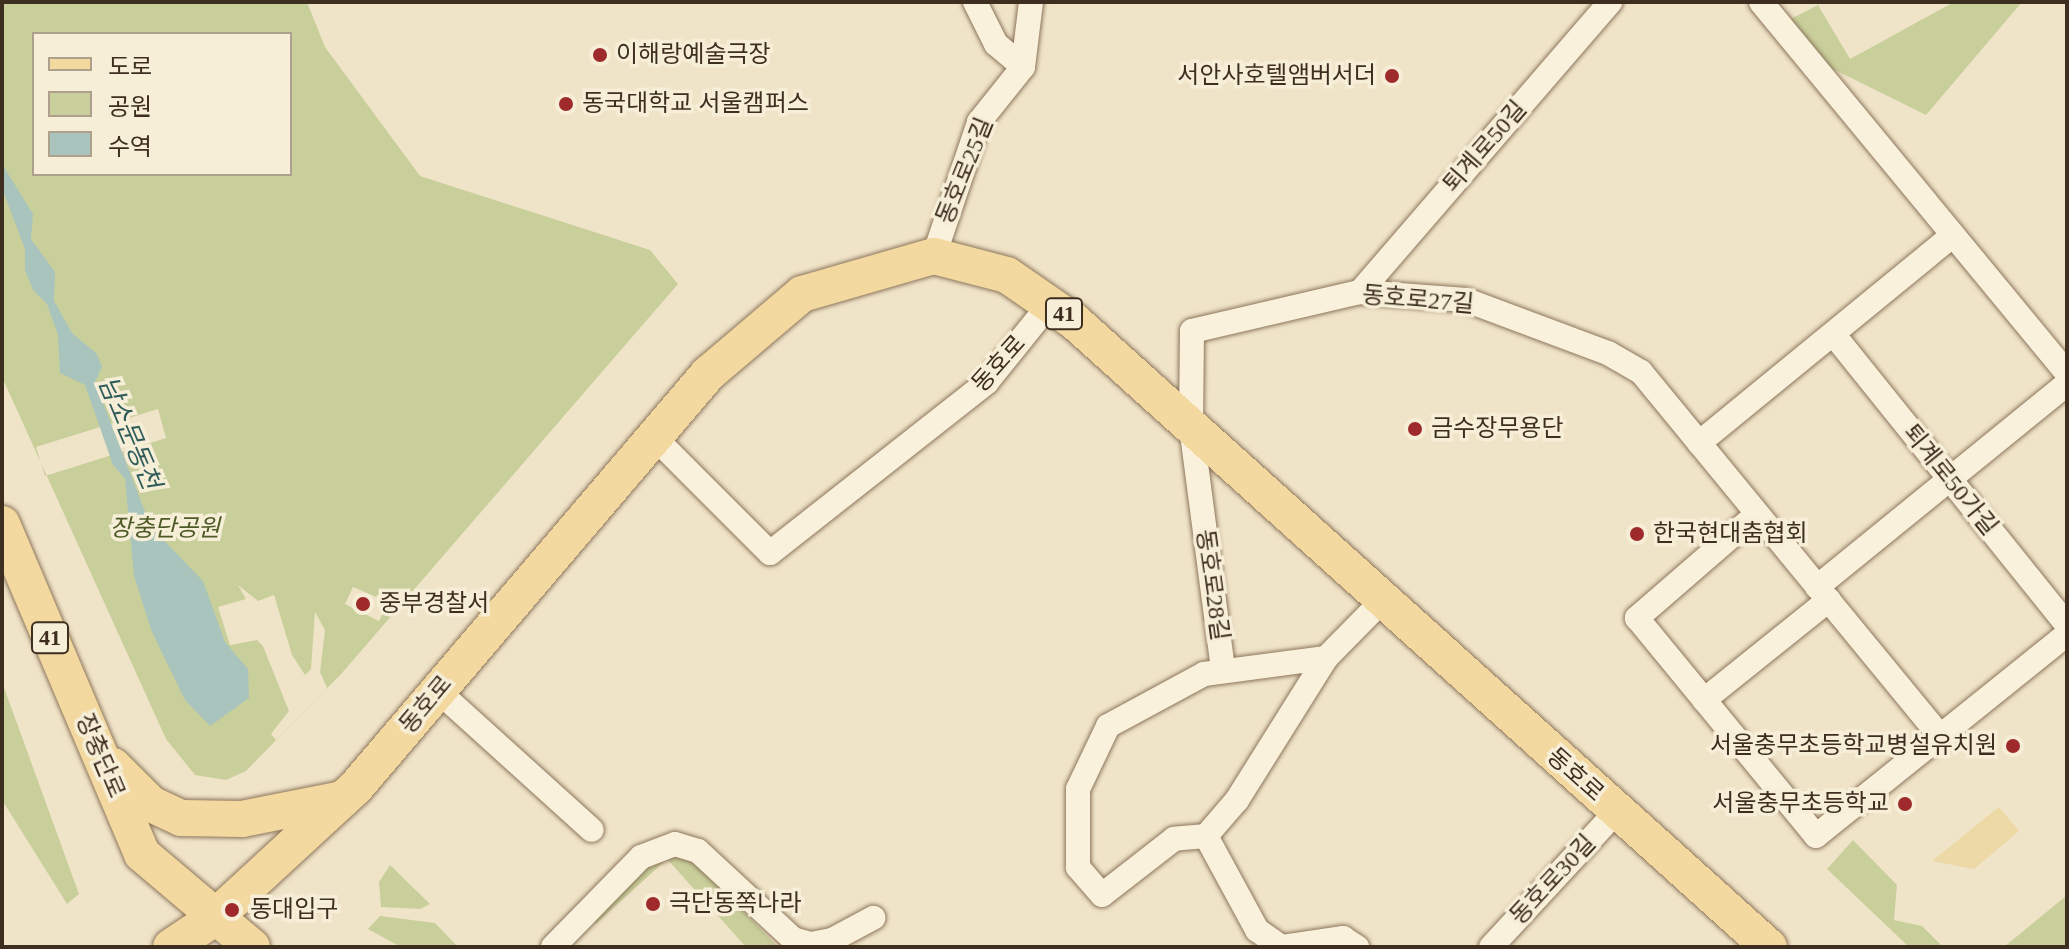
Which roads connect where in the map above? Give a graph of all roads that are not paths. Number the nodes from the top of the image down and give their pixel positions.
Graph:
1 (975, 2) edge
2 (1031, 2) edge
3 (1610, 2) edge
4 (1761, 2) edge
5 (1023, 67) junction
6 (1953, 235) junction
7 (934, 256) junction
8 (1360, 292) junction
9 (1049, 305) junction
10 (1834, 335) junction
11 (2065, 367) edge
12 (1191, 426) junction
13 (654, 437) junction
14 (1699, 443) junction
15 (1949, 479) junction
16 (1757, 514) junction
17 (2, 524) edge
18 (1823, 594) junction
19 (1382, 601) junction
20 (2067, 625) edge
21 (2067, 634) edge
22 (1326, 658) junction
23 (1223, 669) junction
24 (438, 691) junction
25 (1704, 700) junction
26 (1940, 736) junction
27 (98, 751) junction
28 (350, 793) junction
29 (1616, 812) junction
30 (592, 830) dead end
31 (1206, 836) junction
32 (873, 918) dead end
33 (213, 919) junction
34 (171, 947) edge
35 (252, 947) edge
36 (553, 947) edge
37 (1357, 947) edge
38 (1491, 947) edge
39 (1769, 947) edge

1 - 5 street
2 - 5 street
3 - 8 street, 퇴계로50길
4 - 6 street
5 - 7 street, 동호로25길
6 - 10 street
6 - 11 street
7 - 9 main road, 동호로 / 41
7 - 13 main road, 동호로
8 - 12 street, 동호로27길
8 - 14 street, 동호로27길
9 - 12 main road, 동호로 / 41
9 - 13 street, 동호로
10 - 14 street
10 - 15 street, 퇴계로50가길
11 - 15 street
12 - 19 main road, 동호로 / 41
12 - 23 street, 동호로28길
13 - 24 main road, 동호로
14 - 16 street, 동호로27길
15 - 18 street
15 - 20 street, 퇴계로50가길
16 - 18 street, 동호로27길
16 - 25 street
17 - 27 main road, 장충단로 / 41
18 - 25 street
18 - 26 street, 동호로27길
19 - 22 street
19 - 29 main road, 동호로 / 41
21 - 26 street
22 - 23 street
22 - 31 street
23 - 31 street, 동호로28길
24 - 28 main road, 동호로
24 - 30 street
25 - 26 street
27 - 28 main road
27 - 33 main road, 장충단로 / 41
28 - 33 main road, 동호로
29 - 38 street, 동호로30길
29 - 39 main road, 동호로 / 41
31 - 37 street
32 - 36 street
33 - 34 main road, 동호로
33 - 35 main road, 장충단로

